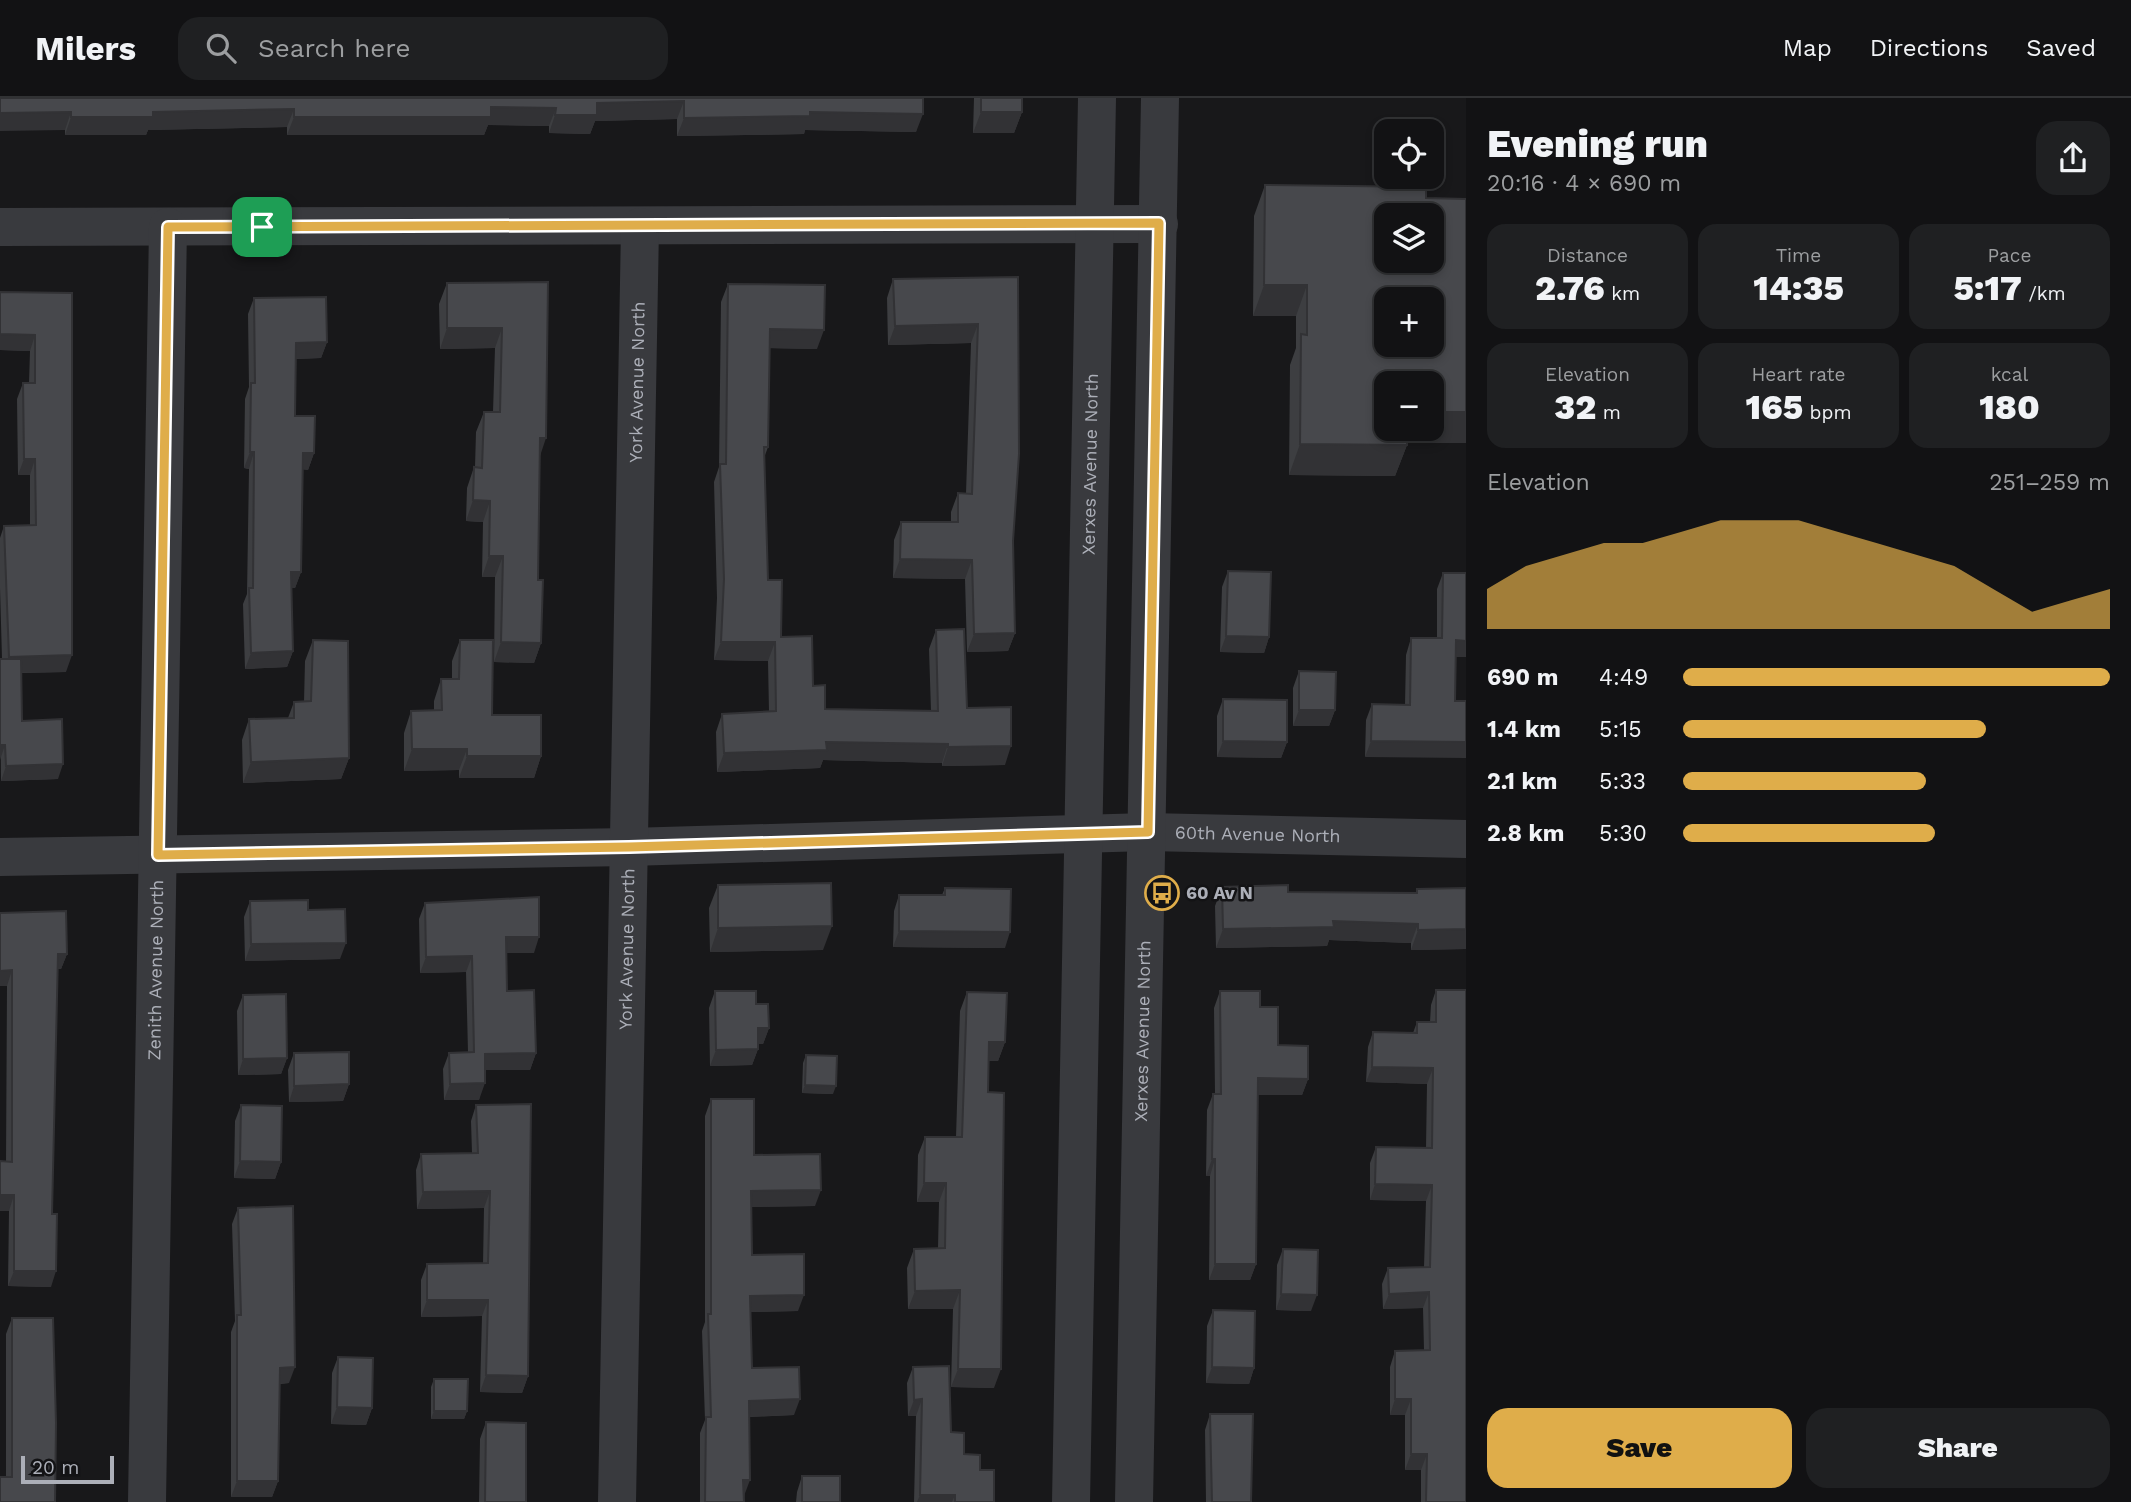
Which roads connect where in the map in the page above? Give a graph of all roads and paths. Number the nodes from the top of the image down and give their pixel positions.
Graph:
1 (1097, 98) edge
2 (1160, 98) edge
3 (1094, 223) junction
4 (1159, 223) junction
5 (0, 227) edge
6 (168, 227) junction
7 (640, 227) junction
8 (1148, 832) junction
9 (1084, 836) junction
10 (1466, 839) edge
11 (629, 847) junction
12 (158, 855) junction
13 (0, 857) edge
14 (147, 1502) edge
15 (617, 1502) edge
16 (1071, 1502) edge
17 (1134, 1502) edge

1 - 3 street, Xerxes Avenue North
2 - 4 street, Xerxes Avenue North
3 - 4 street
3 - 7 street
3 - 9 street, Xerxes Avenue North
4 - 8 street, Xerxes Avenue North
5 - 6 street
6 - 7 street
6 - 12 street, Zenith Avenue North
7 - 11 street, York Avenue North
8 - 9 street, 60th Avenue North
8 - 10 street, 60th Avenue North
8 - 17 street, Xerxes Avenue North
9 - 11 street, 60th Avenue North
9 - 16 street, Xerxes Avenue North
11 - 12 street, 60th Avenue North
11 - 15 street, York Avenue North
12 - 13 street, 60th Avenue North
12 - 14 street, Zenith Avenue North

